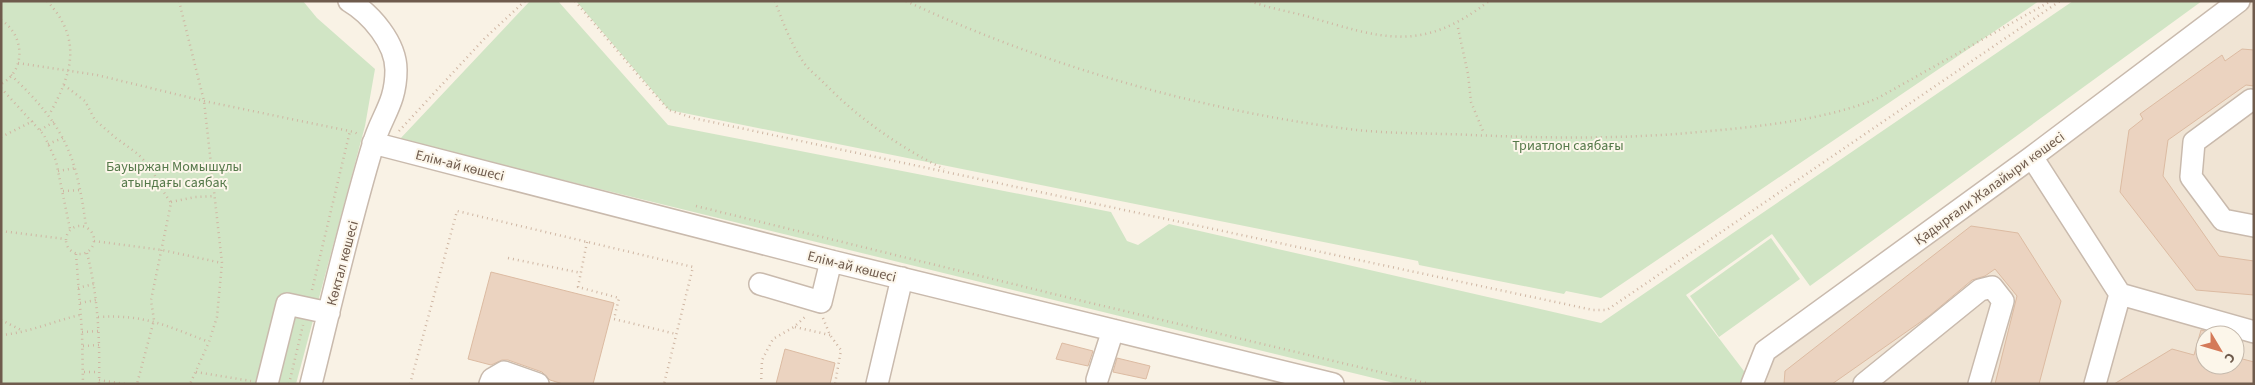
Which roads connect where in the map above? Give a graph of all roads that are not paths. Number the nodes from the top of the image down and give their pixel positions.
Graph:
1 (348, 1) edge
2 (2239, 1) edge
3 (2254, 101) edge
4 (373, 143) junction
5 (2032, 157) junction
6 (2254, 226) edge
7 (832, 261) junction
8 (902, 278) junction
9 (760, 284) dead end
10 (2120, 294) junction
11 (329, 314) junction
12 (1113, 330) junction
13 (2254, 332) edge
14 (1097, 380) dead end
15 (261, 383) edge
16 (311, 384) edge
17 (490, 384) edge
18 (538, 384) edge
19 (877, 384) edge
20 (1333, 384) edge
21 (1752, 384) edge
22 (1864, 384) edge
23 (1979, 384) edge
24 (2095, 384) edge

1 - 4 street, Көктал көшесі
2 - 5 street, Қадырғали Жалайыри көшесі
3 - 6 street
4 - 7 street, Елім-ай көшесі
4 - 11 street, Көктал көшесі
5 - 10 street
5 - 21 street, Қадырғали Жалайыри көшесі
7 - 8 street, Елім-ай көшесі
7 - 9 street
8 - 12 street, Елім-ай көшесі
8 - 19 street
10 - 13 street
10 - 24 street
11 - 15 street
11 - 16 street, Көктал көшесі
12 - 14 street
12 - 20 street, Елім-ай көшесі
17 - 18 street
22 - 23 street

